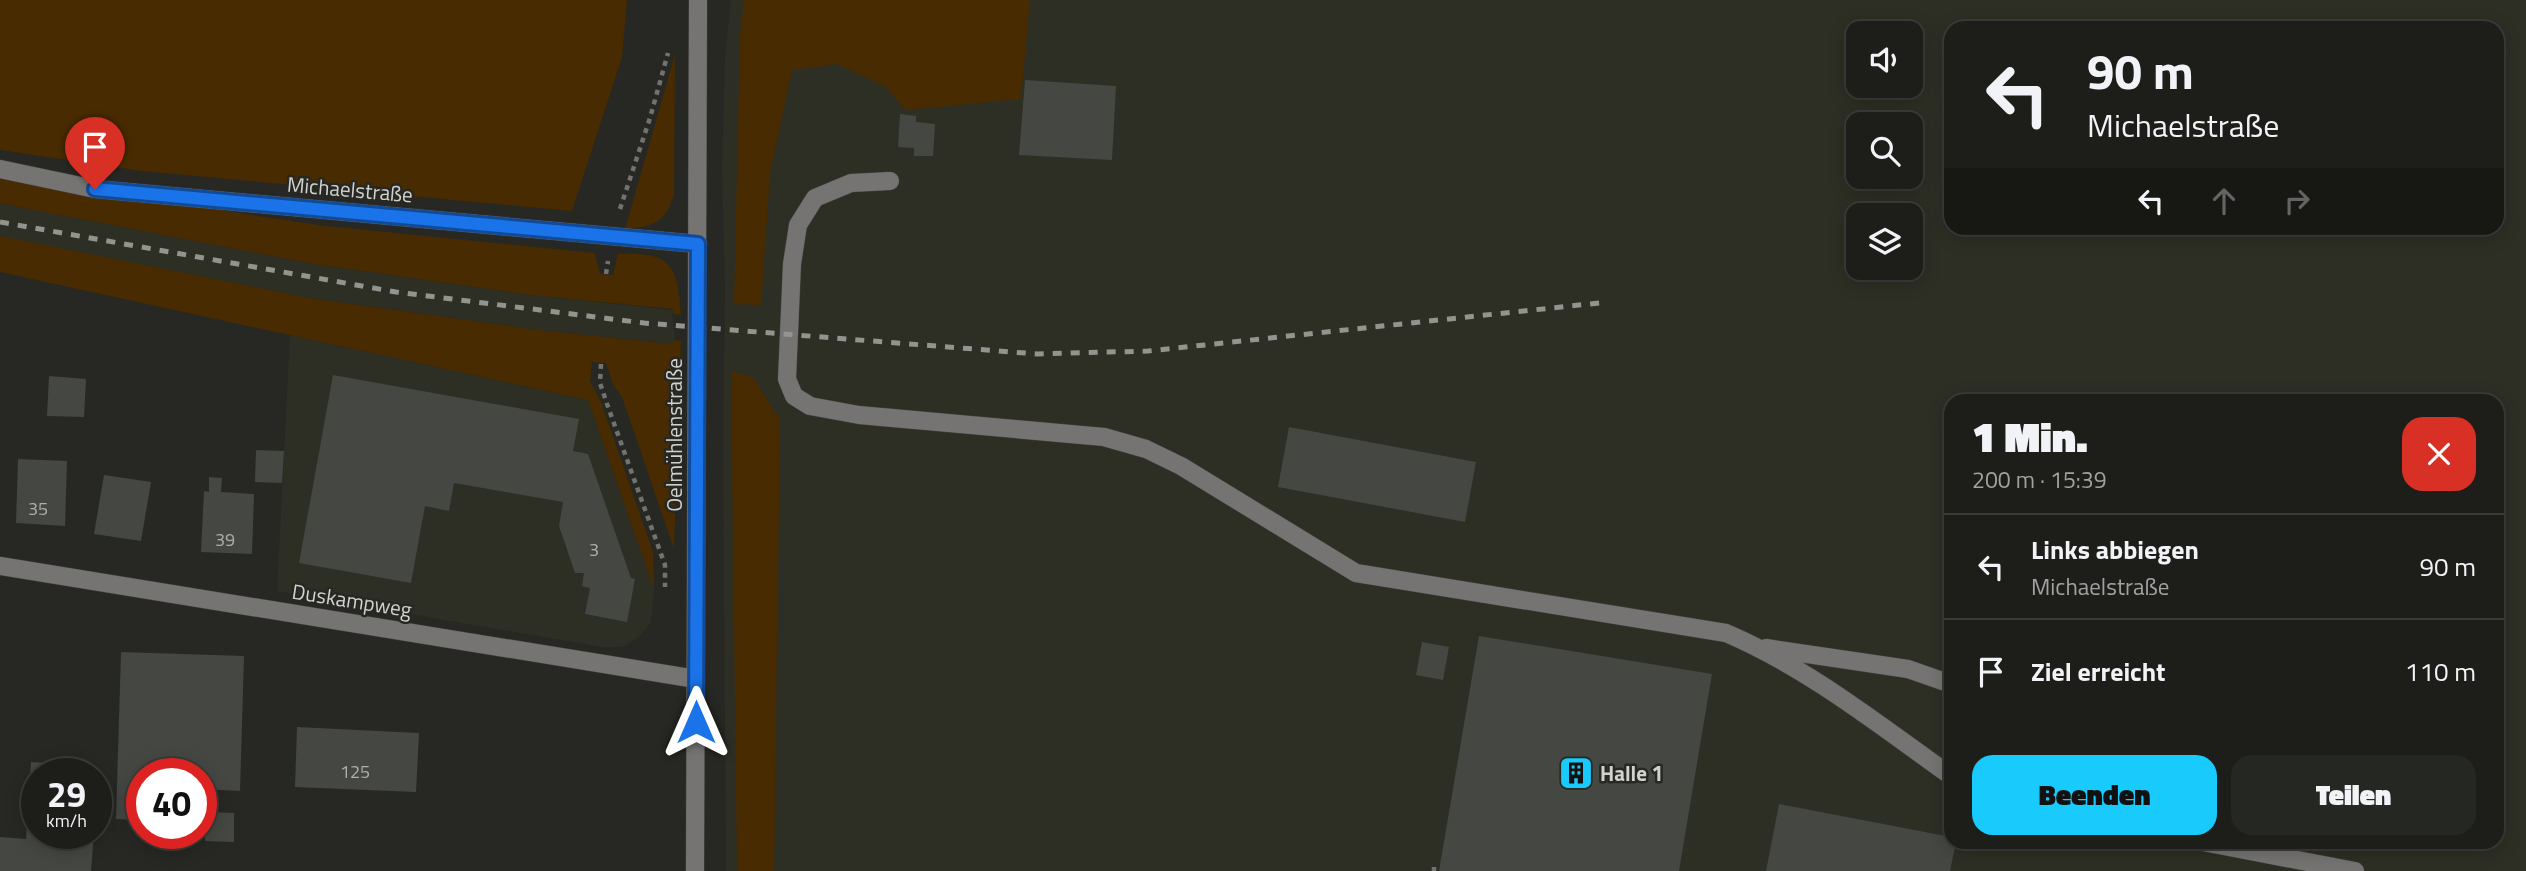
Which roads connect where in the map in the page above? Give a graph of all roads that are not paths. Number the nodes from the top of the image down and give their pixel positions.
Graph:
1 (698, 0) edge
2 (0, 169) edge
3 (890, 181) dead end
4 (698, 244) junction
5 (0, 566) edge
6 (1758, 647) junction
7 (696, 679) junction
8 (1944, 682) edge
9 (1944, 771) edge
10 (2266, 849) edge
11 (695, 871) edge
12 (2355, 871) edge

1 - 4 street, Oelmühlenstraße
2 - 4 street, Michaelstraße
3 - 6 street
4 - 7 street, Oelmühlenstraße
5 - 7 street, Duskampweg
6 - 8 street
6 - 9 street
7 - 11 street, Oelmühlenstraße
10 - 12 street

